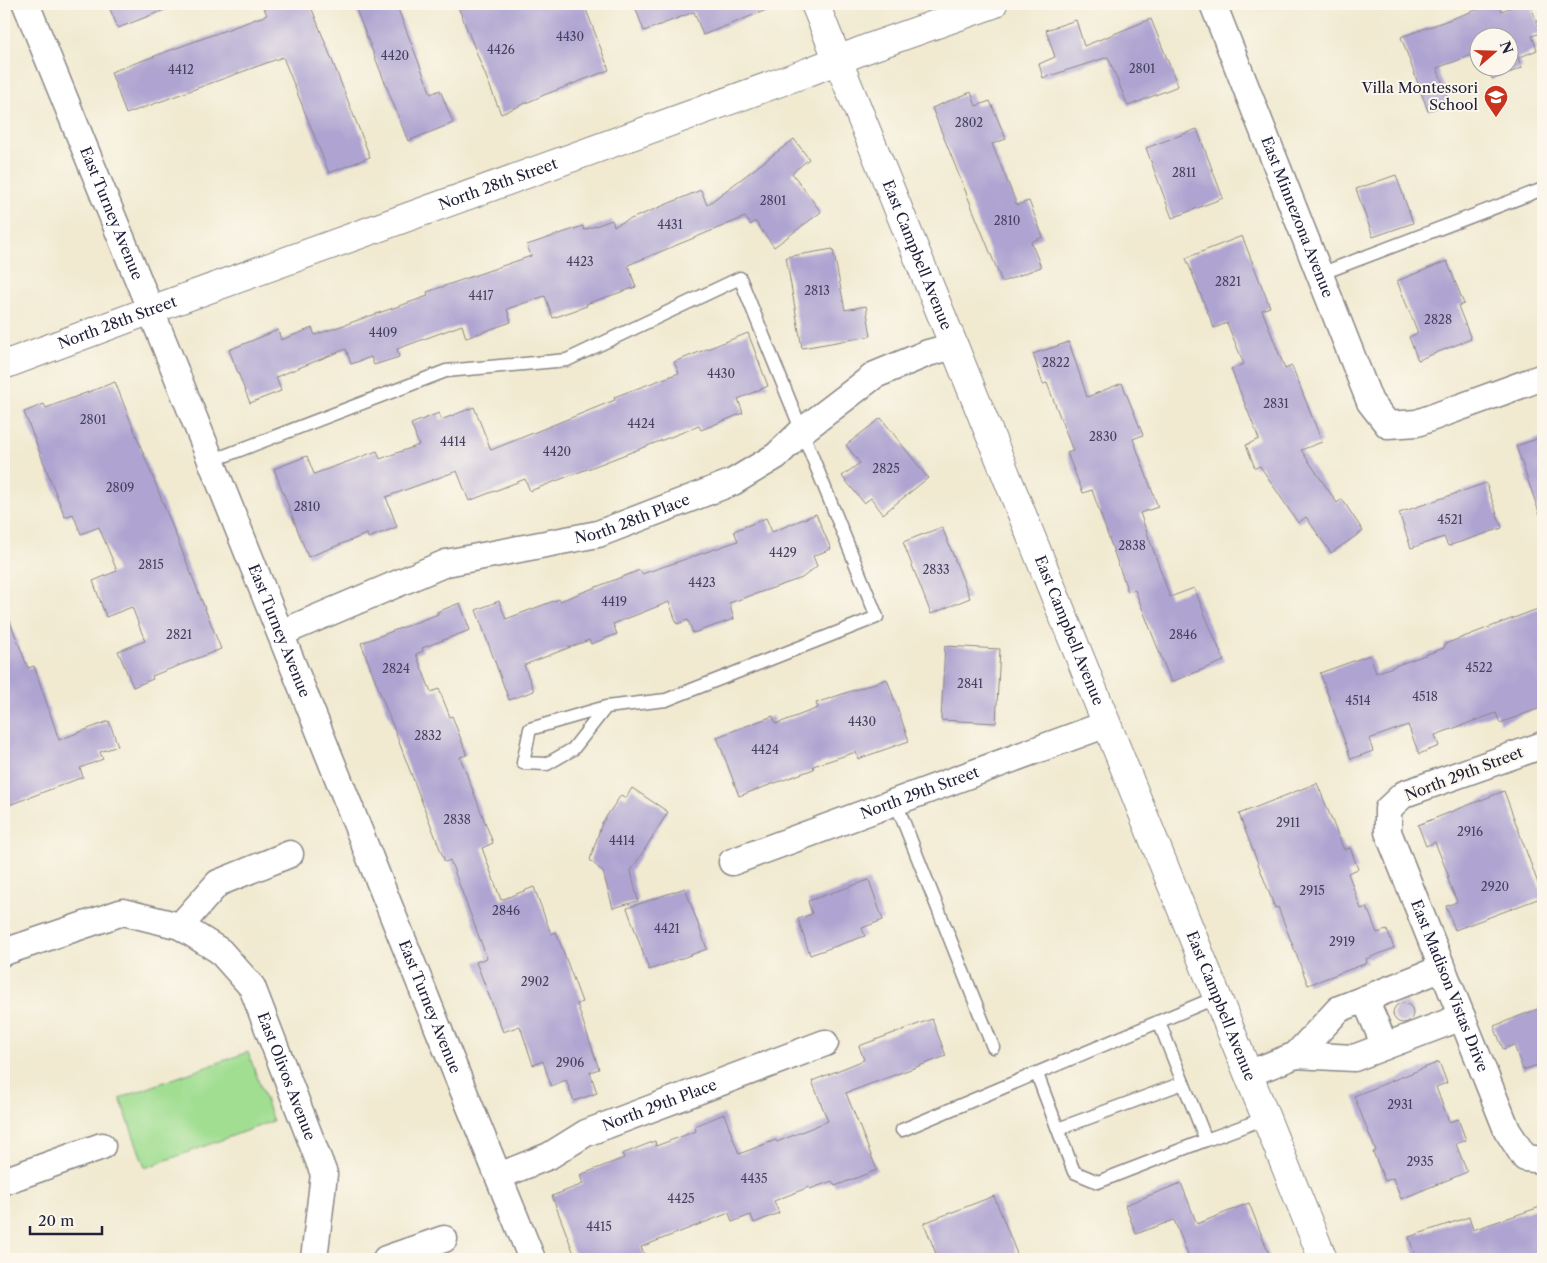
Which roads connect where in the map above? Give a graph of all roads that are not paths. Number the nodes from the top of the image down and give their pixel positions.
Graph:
1 (26, 4) edge
2 (814, 4) edge
3 (993, 4) edge
4 (1213, 4) edge
5 (837, 61) junction
6 (1543, 189) edge
7 (1320, 274) junction
8 (151, 310) junction
9 (954, 346) junction
10 (4, 365) edge
11 (1543, 376) edge
12 (802, 431) junction
13 (211, 461) junction
14 (281, 633) junction
15 (606, 707) junction
16 (1107, 724) junction
17 (1543, 745) edge
18 (896, 802) junction
19 (1388, 809) joint
20 (290, 854) dead end
21 (732, 862) dead end
22 (180, 926) junction
23 (4, 952) edge
24 (1443, 968) junction
25 (1217, 997) junction
26 (1365, 999) junction
27 (1462, 1017) junction
28 (1159, 1022) junction
29 (825, 1043) dead end
30 (1385, 1046) junction
31 (993, 1047) dead end
32 (1296, 1055) junction
33 (1037, 1074) junction
34 (1248, 1074) junction
35 (1183, 1083) junction
36 (1266, 1118) junction
37 (1058, 1129) junction
38 (902, 1130) dead end
39 (1206, 1140) junction
40 (102, 1146) dead end
41 (1534, 1159) edge
42 (499, 1176) junction
43 (4, 1181) edge
44 (444, 1239) dead end
45 (314, 1259) edge
46 (386, 1259) edge
47 (532, 1259) edge
48 (1322, 1259) edge

1 - 8 street, East Turney Avenue
2 - 5 street, East Campbell Avenue
3 - 5 street, North 28th Street
4 - 7 street, East Minnezona Avenue
5 - 8 street, North 28th Street
5 - 9 street, East Campbell Avenue
6 - 7 lane
7 - 11 street, East Minnezona Avenue
8 - 10 street, North 28th Street
8 - 13 street, East Turney Avenue
9 - 12 street, North 28th Place
9 - 16 street, East Campbell Avenue
12 - 13 lane
12 - 14 street, North 28th Place
12 - 15 lane
13 - 14 street, East Turney Avenue
14 - 42 street, East Turney Avenue
15 - 15 lane
16 - 18 street, North 29th Street
16 - 25 street, East Campbell Avenue
17 - 19 street, North 29th Street
18 - 21 street, North 29th Street
18 - 31 lane
19 - 24 street, East Madison Vistas Drive
20 - 22 street
22 - 23 street, East Olivos Avenue
22 - 45 street, East Olivos Avenue
24 - 26 street
24 - 27 street, East Madison Vistas Drive
25 - 28 lane
25 - 34 street, East Campbell Avenue
26 - 30 street
26 - 32 street
27 - 30 street
27 - 41 street, East Madison Vistas Drive
28 - 33 lane
28 - 35 lane
29 - 42 street, North 29th Place
30 - 32 street
32 - 34 street
33 - 37 lane
33 - 38 lane
34 - 36 street, East Campbell Avenue
35 - 37 lane
35 - 39 lane
36 - 39 lane
36 - 48 street, East Campbell Avenue
37 - 39 lane
40 - 43 street
42 - 47 street, East Turney Avenue
44 - 46 street

